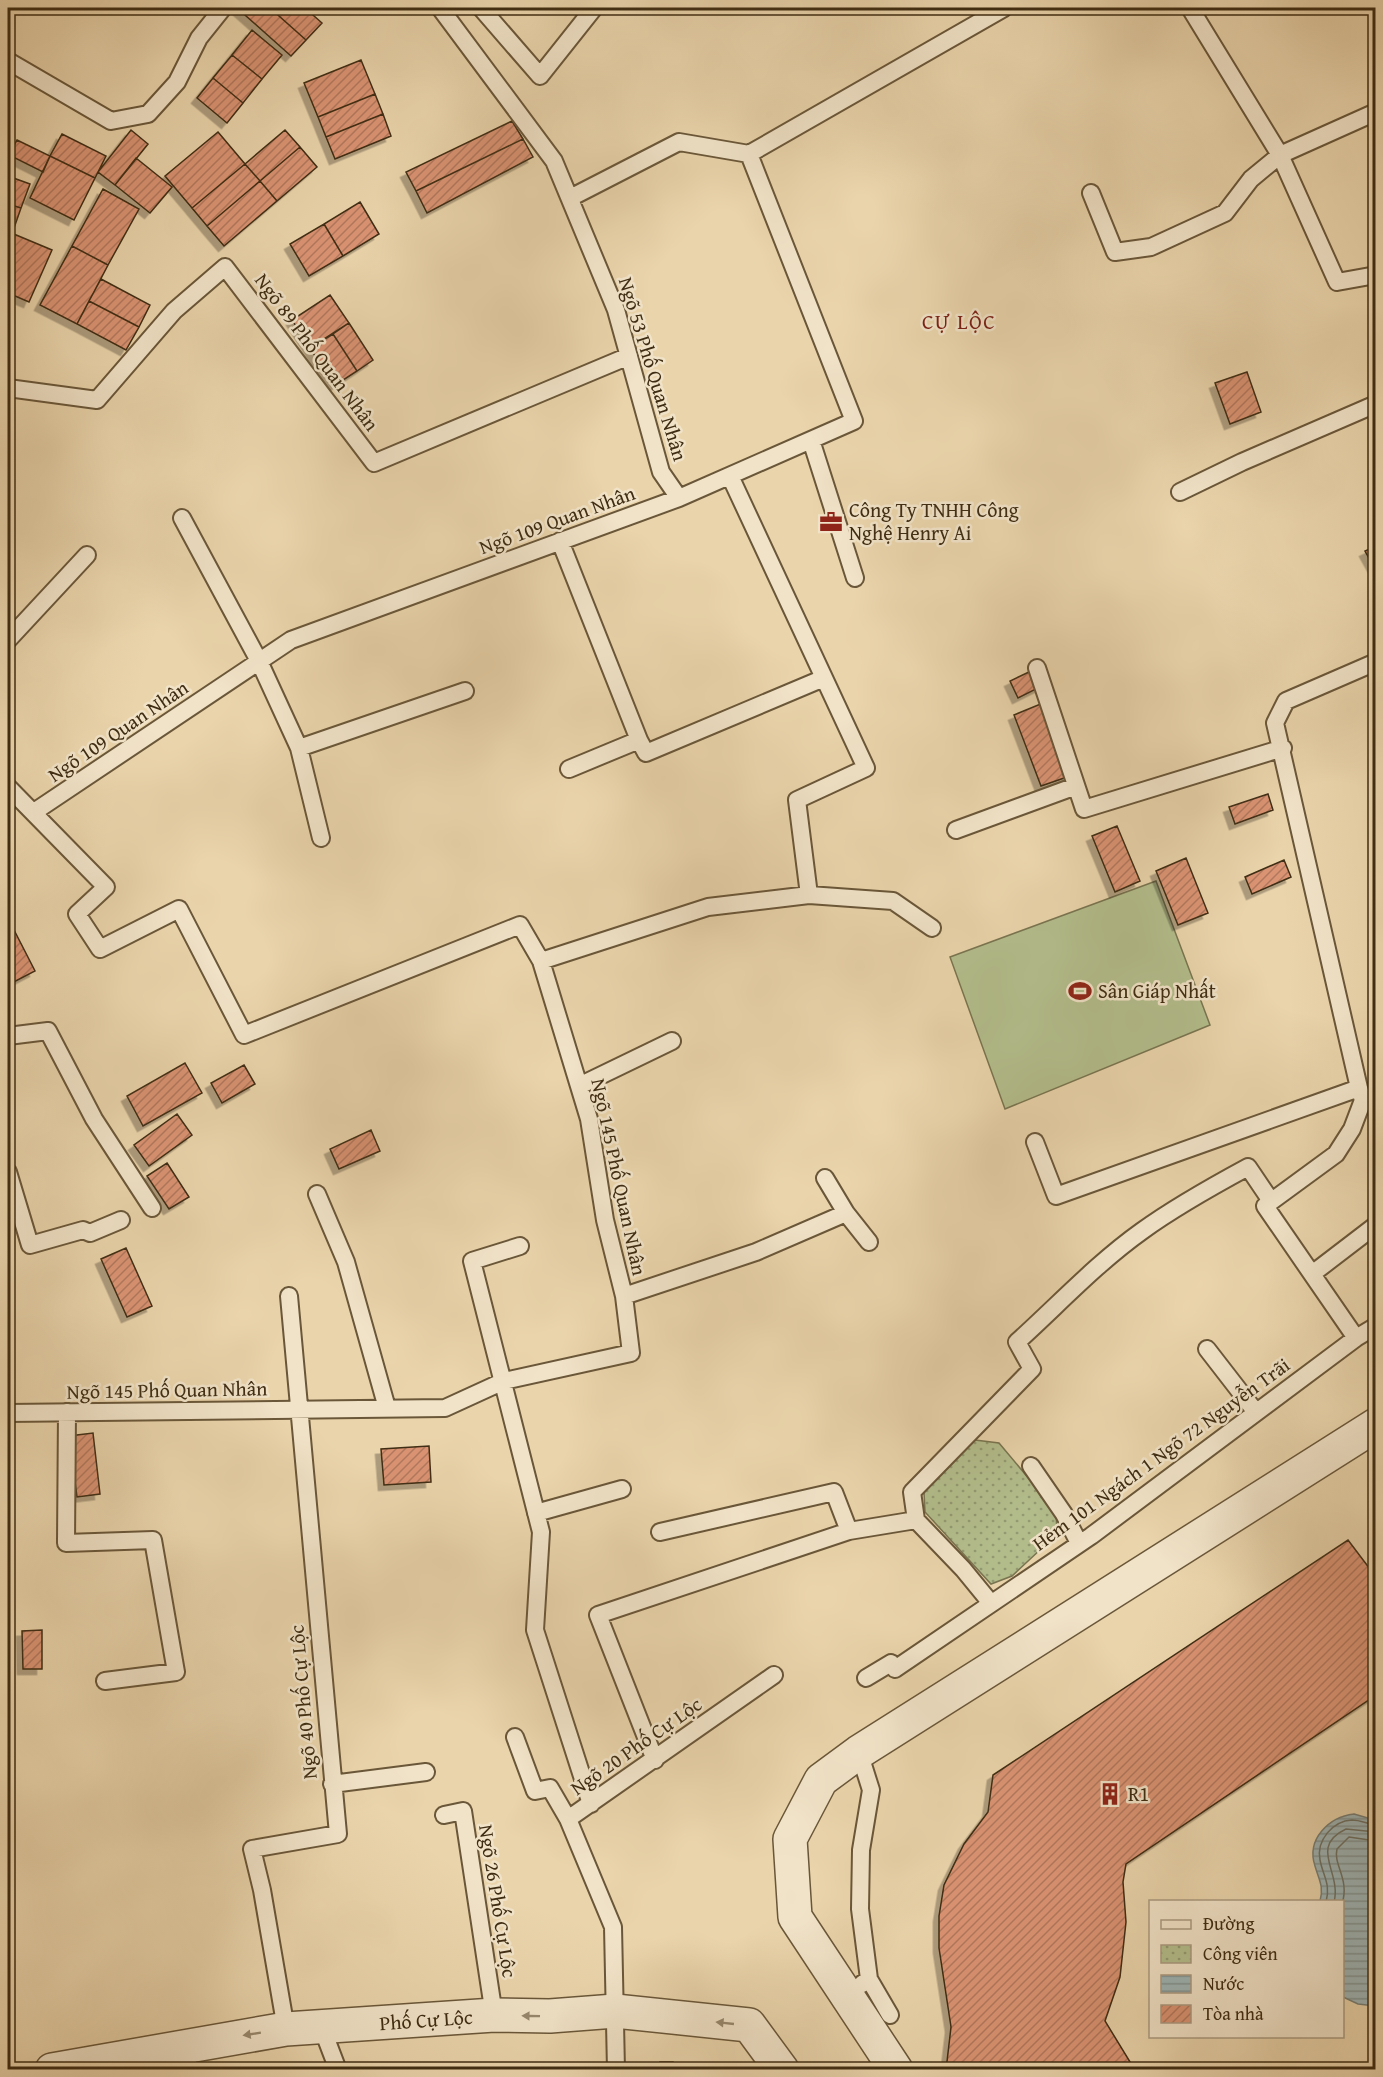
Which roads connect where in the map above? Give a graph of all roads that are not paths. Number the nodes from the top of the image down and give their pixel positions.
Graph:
1 (223, 8) edge
2 (440, 8) edge
3 (481, 8) edge
4 (594, 8) edge
5 (1190, 8) edge
6 (995, 10) edge
7 (8, 61) edge
8 (1376, 112) edge
9 (749, 154) junction
10 (1280, 155) junction
11 (1091, 193) dead end
12 (570, 198) junction
13 (1376, 275) edge
14 (629, 356) junction
15 (8, 388) edge
16 (1376, 404) edge
17 (811, 440) junction
18 (730, 476) junction
19 (1180, 492) dead end
20 (679, 498) junction
21 (182, 518) dead end
22 (560, 541) junction
23 (87, 555) dead end
24 (855, 578) dead end
25 (8, 640) edge
26 (259, 662) junction
27 (1376, 662) edge
28 (1037, 668) dead end
29 (824, 678) junction
30 (465, 691) dead end
31 (639, 740) junction
32 (299, 748) junction
33 (1283, 748) junction
34 (569, 768) dead end
35 (1076, 786) junction
36 (8, 787) edge
37 (34, 812) junction
38 (956, 830) dead end
39 (321, 838) dead end
40 (809, 895) junction
41 (932, 928) dead end
42 (541, 961) junction
43 (8, 1036) edge
44 (672, 1041) dead end
45 (579, 1086) junction
46 (1366, 1094) edge
47 (1035, 1142) dead end
48 (8, 1172) edge
49 (825, 1178) dead end
50 (316, 1194) dead end
51 (1268, 1204) junction
52 (152, 1208) dead end
53 (846, 1213) junction
54 (121, 1220) dead end
55 (1376, 1225) edge
56 (869, 1242) dead end
57 (520, 1246) dead end
58 (1312, 1274) junction
59 (289, 1296) dead end
60 (624, 1296) junction
61 (1376, 1326) edge
62 (1356, 1338) junction
63 (1207, 1349) dead end
64 (504, 1381) junction
65 (387, 1408) junction
66 (1255, 1411) junction
67 (67, 1412) junction
68 (8, 1413) edge
69 (1376, 1425) edge
70 (1031, 1466) dead end
71 (622, 1490) dead end
72 (536, 1513) junction
73 (916, 1520) junction
74 (849, 1531) junction
75 (660, 1532) dead end
76 (1079, 1543) junction
77 (990, 1602) junction
78 (774, 1675) dead end
79 (866, 1678) dead end
80 (105, 1680) dead end
81 (515, 1737) dead end
82 (859, 1752) junction
83 (655, 1760) junction
84 (426, 1772) dead end
85 (332, 1784) junction
86 (591, 1803) junction
87 (444, 1815) dead end
88 (568, 1820) junction
89 (857, 1987) junction
90 (615, 2011) junction
91 (494, 2015) junction
92 (890, 2015) dead end
93 (322, 2028) junction
94 (286, 2029) junction
95 (187, 2057) edge
96 (52, 2070) edge
97 (338, 2070) edge
98 (616, 2070) edge
99 (782, 2070) edge
100 (896, 2070) edge

1 - 7 lane
2 - 12 lane, Ngõ 53 Phố Quan Nhân
3 - 4 lane
5 - 10 lane
6 - 9 lane
8 - 10 lane
9 - 12 lane
9 - 17 lane, Ngõ 109 Quan Nhân
10 - 11 lane
10 - 13 lane
12 - 14 lane, Ngõ 53 Phố Quan Nhân
14 - 15 lane, Ngõ 89 Phố Quan Nhân
14 - 20 lane, Ngõ 53 Phố Quan Nhân
16 - 19 lane
17 - 18 lane, Ngõ 109 Quan Nhân
17 - 24 lane
18 - 20 lane, Ngõ 109 Quan Nhân
18 - 29 lane
20 - 22 lane, Ngõ 109 Quan Nhân
21 - 26 lane
22 - 26 lane, Ngõ 109 Quan Nhân
22 - 31 lane
23 - 25 lane
26 - 32 lane
26 - 37 lane, Ngõ 109 Quan Nhân
27 - 33 lane
28 - 35 lane
29 - 31 lane
29 - 40 lane
30 - 32 lane
31 - 34 lane
32 - 39 lane
33 - 35 lane
33 - 46 lane
35 - 38 lane
36 - 37 lane
37 - 42 lane, Ngõ 145 Phố Quan Nhân
40 - 41 lane
40 - 42 lane
42 - 45 lane, Ngõ 145 Phố Quan Nhân
43 - 52 lane
44 - 45 lane
45 - 60 lane, Ngõ 145 Phố Quan Nhân
46 - 47 lane
46 - 51 lane
48 - 54 lane
49 - 53 lane
50 - 65 lane
51 - 58 lane
51 - 73 lane
53 - 56 lane
53 - 60 lane
55 - 58 lane
57 - 64 lane
58 - 62 lane
59 - 85 lane, Ngõ 40 Phố Cự Lộc
60 - 64 lane, Ngõ 145 Phố Quan Nhân
61 - 62 lane, Hẻm 101 Ngách 1 Ngõ 72 Nguyễn Trãi
62 - 66 lane, Hẻm 101 Ngách 1 Ngõ 72 Nguyễn Trãi
63 - 66 lane
64 - 65 lane, Ngõ 145 Phố Quan Nhân
64 - 72 lane
65 - 67 lane, Ngõ 145 Phố Quan Nhân
66 - 76 lane, Hẻm 101 Ngách 1 Ngõ 72 Nguyễn Trãi
67 - 68 lane, Ngõ 145 Phố Quan Nhân
67 - 80 lane
69 - 82 street
70 - 76 lane
71 - 72 lane
72 - 86 lane
73 - 74 lane
73 - 77 lane
74 - 75 lane
74 - 83 lane
76 - 77 lane, Hẻm 101 Ngách 1 Ngõ 72 Nguyễn Trãi
77 - 79 lane, Hẻm 101 Ngách 1 Ngõ 72 Nguyễn Trãi
78 - 83 lane, Ngõ 20 Phố Cự Lộc
81 - 88 lane
82 - 89 lane
82 - 89 street
83 - 86 lane, Ngõ 20 Phố Cự Lộc
84 - 85 lane
85 - 94 lane, Ngõ 40 Phố Cự Lộc
86 - 88 lane, Ngõ 20 Phố Cự Lộc
87 - 91 lane, Ngõ 26 Phố Cự Lộc
88 - 90 lane, Ngõ 20 Phố Cự Lộc
89 - 92 lane
89 - 100 street
90 -> 91 street, Phố Cự Lộc
90 - 98 lane, Ngõ 20 Phố Cự Lộc
99 -> 90 street, Phố Cự Lộc
91 - 93 street, Phố Cự Lộc
93 - 94 street, Phố Cự Lộc
93 - 97 lane
94 -> 95 street, Phố Cự Lộc
95 - 96 street, Phố Cự Lộc

